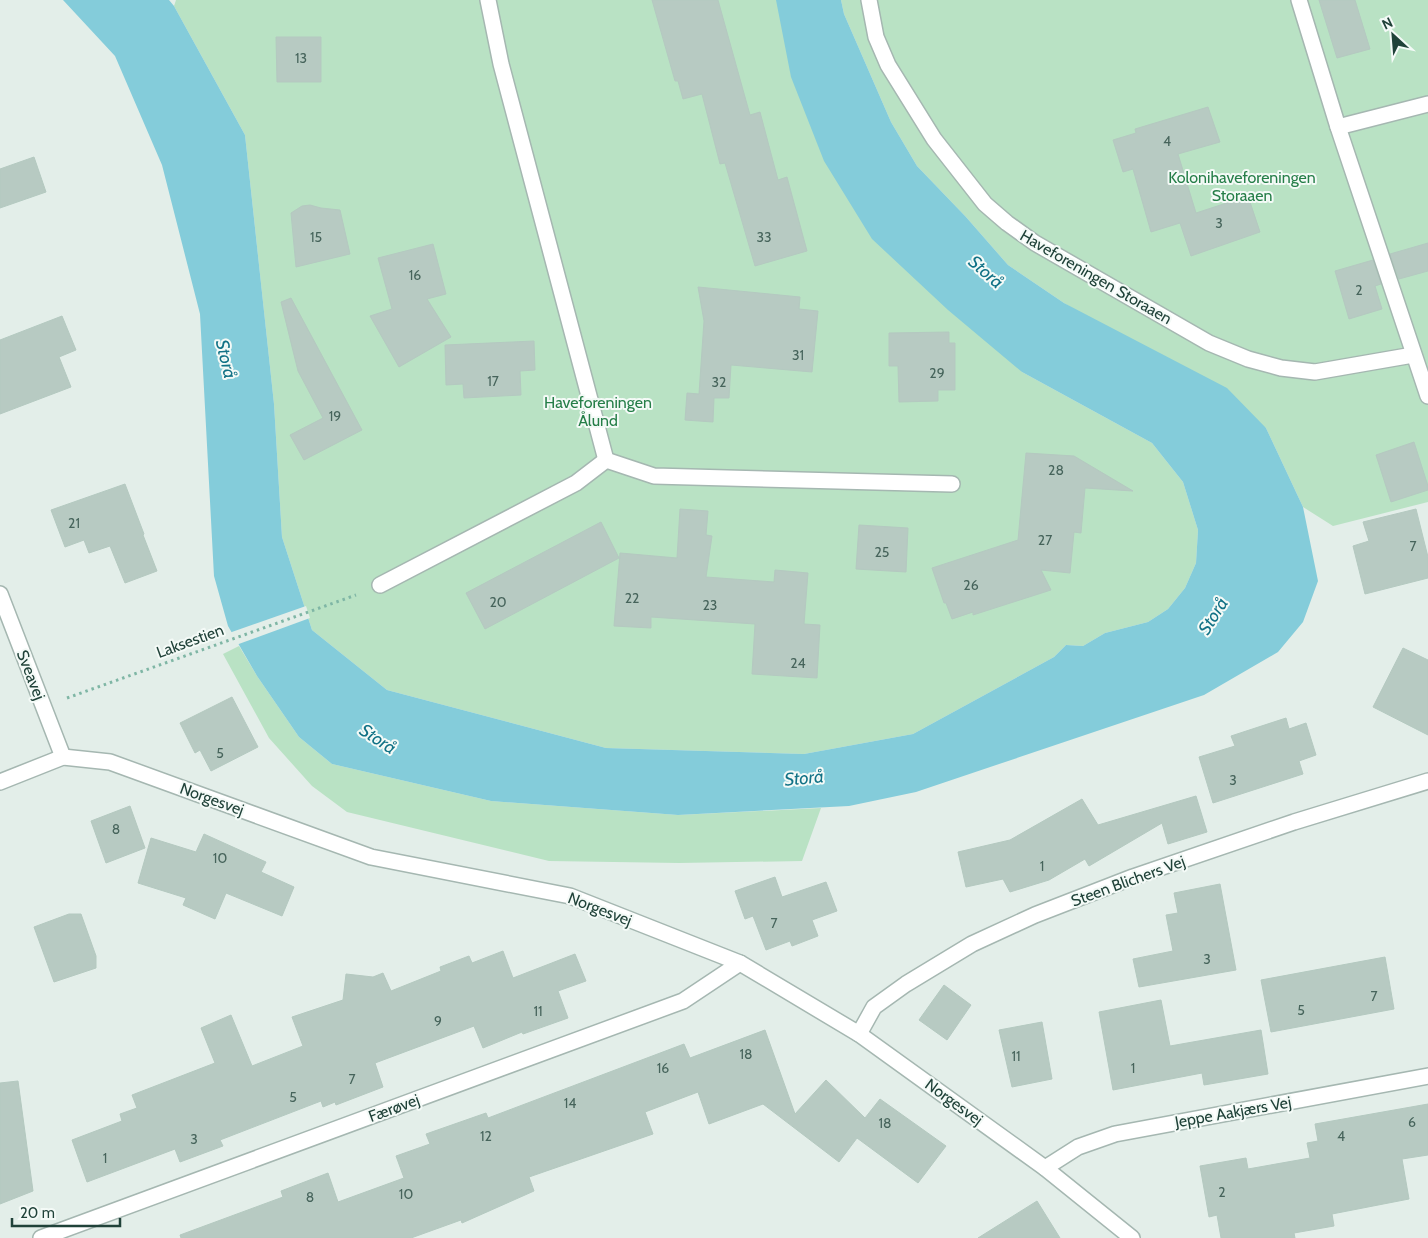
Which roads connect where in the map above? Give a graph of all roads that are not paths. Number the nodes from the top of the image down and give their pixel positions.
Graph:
1 (488, 0) edge
2 (869, 0) edge
3 (1299, 0) edge
4 (1428, 104) edge
5 (1338, 127) junction
6 (1413, 356) junction
7 (1428, 396) edge
8 (606, 460) junction
9 (952, 484) dead end
10 (380, 585) dead end
11 (0, 594) edge
12 (63, 757) junction
13 (1428, 781) edge
14 (0, 782) edge
15 (740, 963) junction
16 (859, 1034) junction
17 (1428, 1076) edge
18 (1045, 1168) junction
19 (41, 1238) edge
20 (1132, 1238) edge

1 - 8 street
2 - 6 street, Haveforeningen Storaaen
3 - 5 street
4 - 5 street
5 - 6 street
6 - 7 street
8 - 9 street
8 - 10 street
11 - 12 street, Sveavej
12 - 14 street, Norgesvej
12 - 15 street, Norgesvej
13 - 16 street, Steen Blichers Vej
15 - 16 street, Norgesvej
15 - 19 street, Færøvej
16 - 18 street, Norgesvej
17 - 18 street, Jeppe Aakjærs Vej
18 - 20 street, Norgesvej

